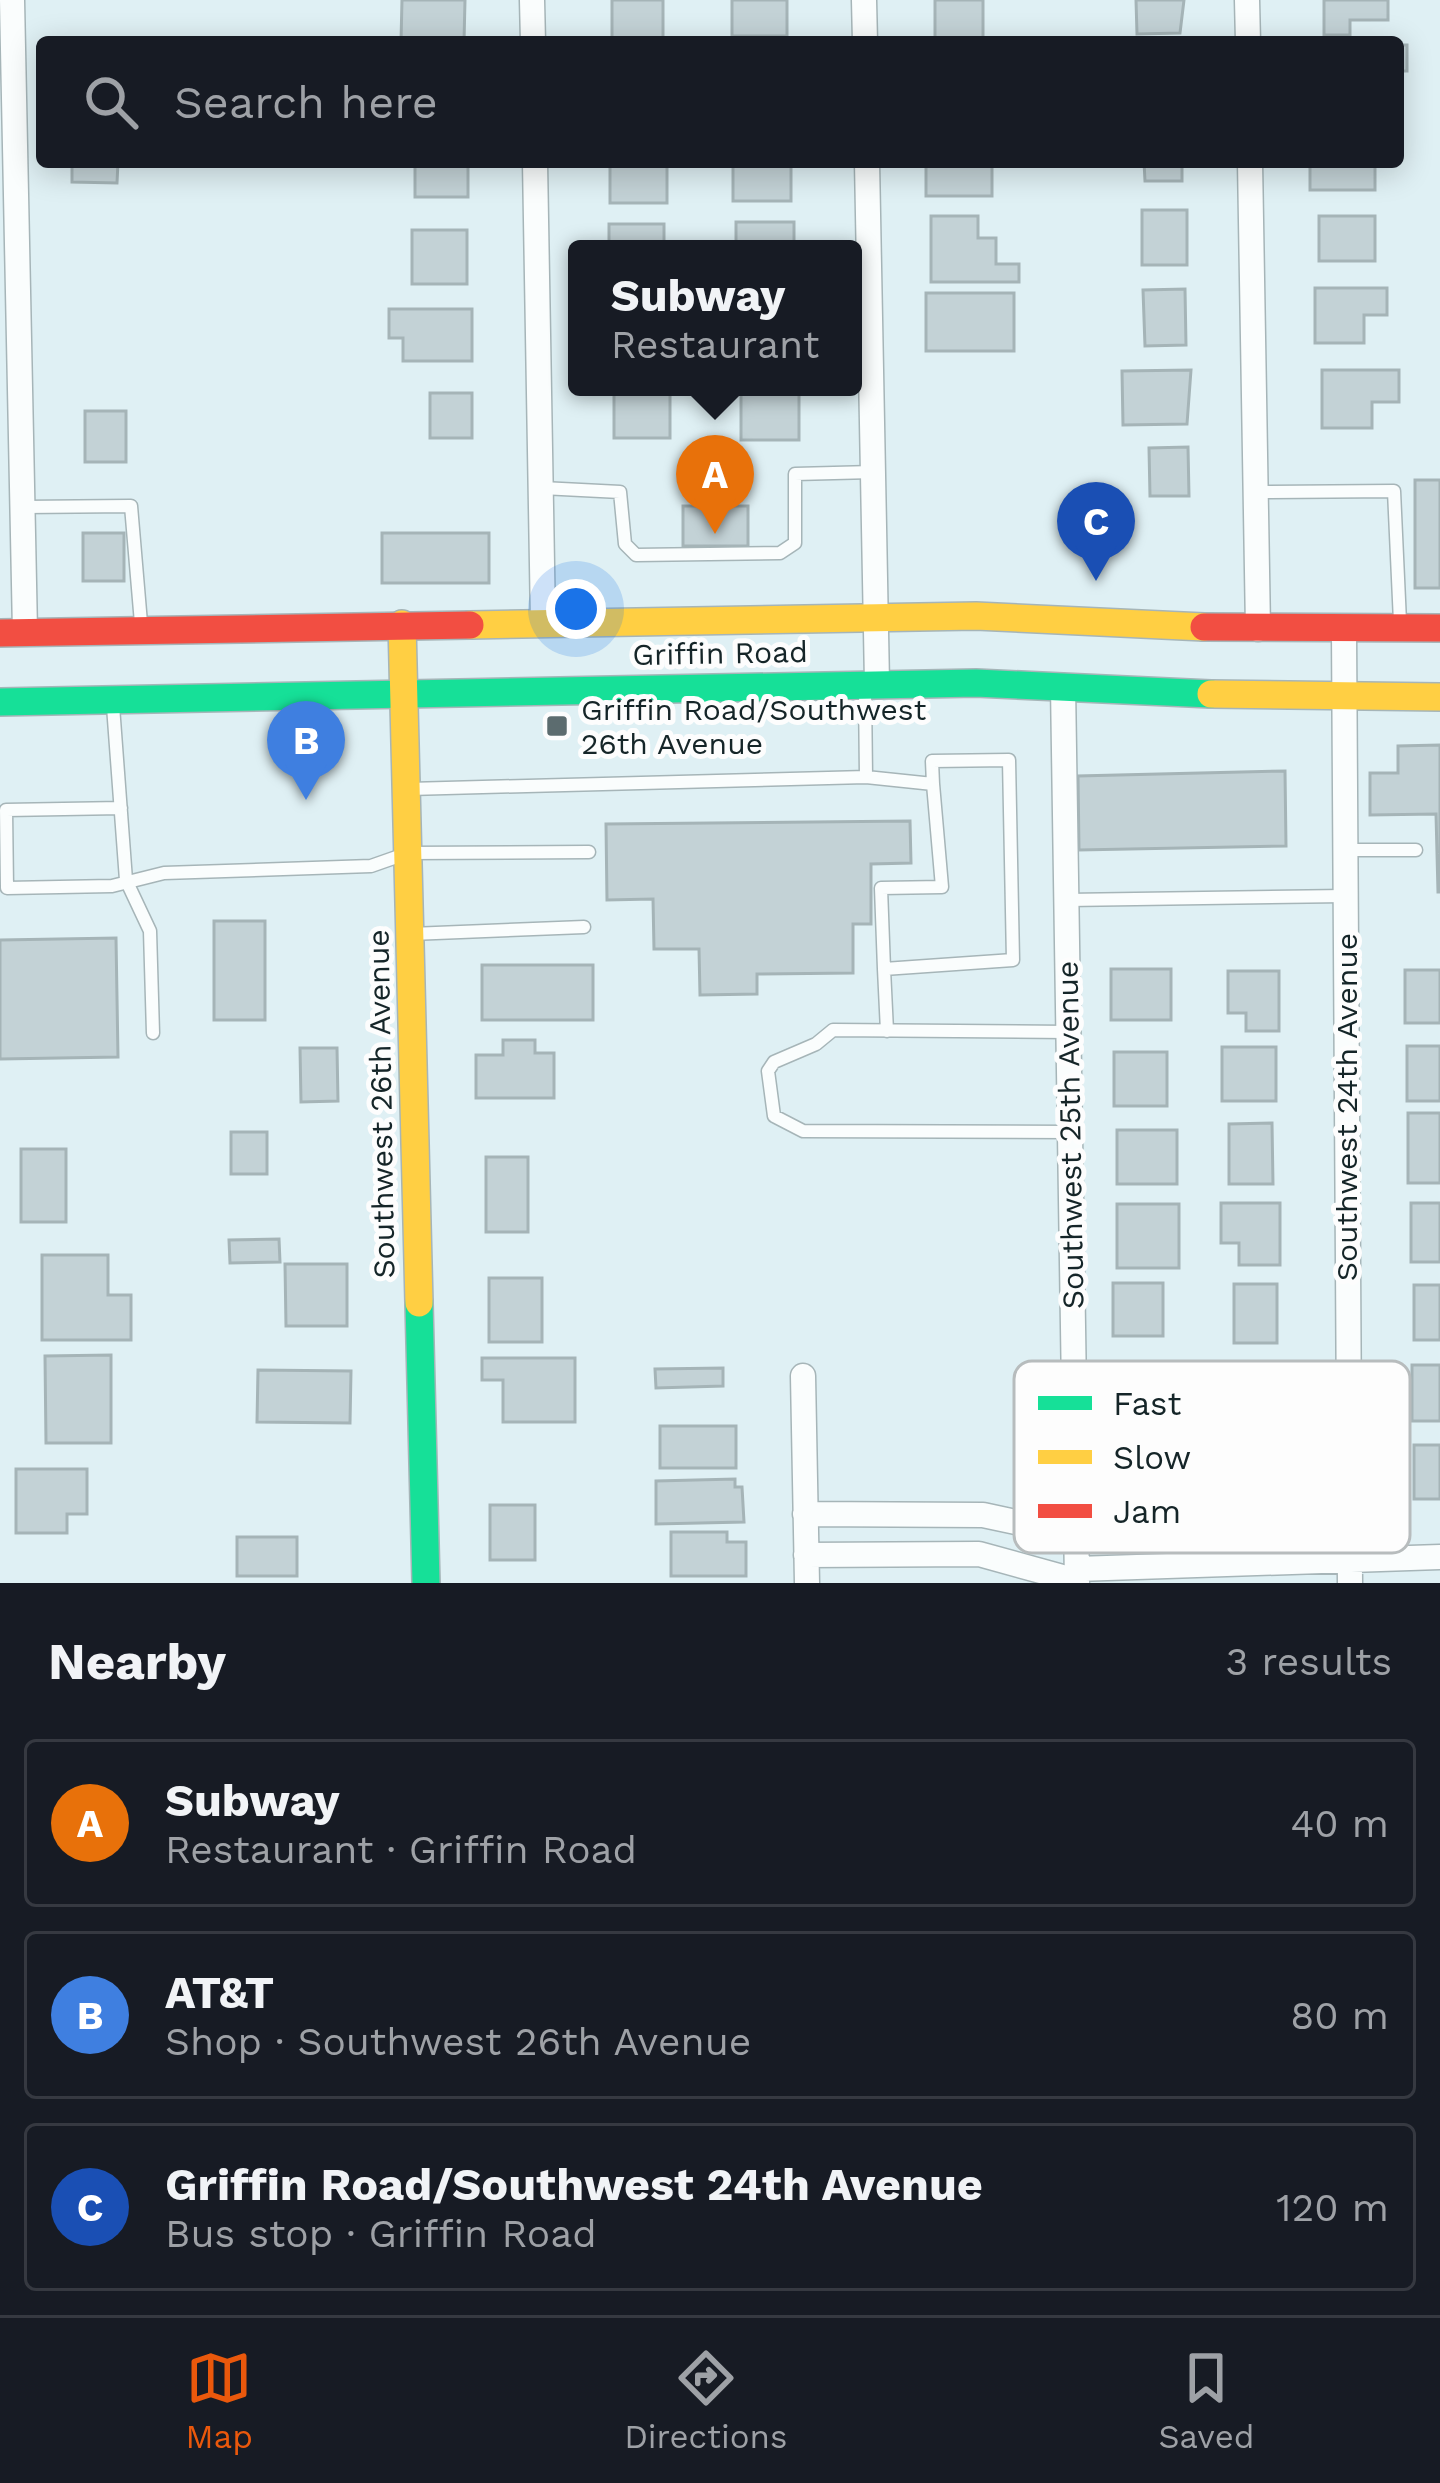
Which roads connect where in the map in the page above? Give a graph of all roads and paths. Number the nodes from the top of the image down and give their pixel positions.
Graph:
1 (12, 0) edge
2 (532, 0) edge
3 (864, 0) edge
4 (1247, 0) edge
5 (533, 36) edge
6 (865, 36) edge
7 (1248, 36) edge
8 (535, 168) edge
9 (867, 168) edge
10 (1250, 168) edge
11 (873, 472) junction
12 (541, 488) junction
13 (1256, 493) junction
14 (23, 508) junction
15 (875, 616) junction
16 (543, 622) junction
17 (402, 624) junction
18 (1440, 628) edge
19 (1258, 629) junction
20 (1401, 629) junction
21 (142, 630) junction
22 (1344, 631) junction
23 (13, 633) edge
24 (870, 683) junction
25 (1063, 686) junction
26 (404, 692) junction
27 (1440, 697) edge
28 (1344, 698) junction
29 (113, 699) junction
30 (0, 702) edge
31 (866, 777) junction
32 (934, 784) junction
33 (406, 789) junction
34 (121, 808) junction
35 (1344, 850) junction
36 (1416, 850) dead end
37 (589, 852) dead end
38 (408, 854) junction
39 (126, 880) junction
40 (1345, 896) junction
41 (1066, 900) junction
42 (584, 927) dead end
43 (410, 934) junction
44 (884, 969) junction
45 (887, 1030) junction
46 (1068, 1032) junction
47 (152, 1034) dead end
48 (1070, 1132) junction
49 (1073, 1361) edge
50 (1348, 1361) edge
51 (803, 1376) dead end
52 (806, 1514) junction
53 (904, 1515) junction
54 (1014, 1522) edge
55 (906, 1555) junction
56 (806, 1556) junction
57 (1440, 1557) edge
58 (1350, 1572) edge
59 (1077, 1578) edge
60 (426, 1583) edge
61 (806, 1583) edge

1 - 14 street
2 - 5 street
3 - 6 street
4 - 7 street
8 - 12 street
9 - 11 street
10 - 13 street
11 - 12 lane
11 - 15 street
12 - 16 street
13 - 19 street
13 - 20 lane
14 - 21 lane
14 - 23 street
15 - 16 main road, Griffin Road
15 - 19 main road, Griffin Road
15 - 24 street
16 - 17 main road, Griffin Road
17 - 21 main road, Griffin Road
17 - 26 main road, Southwest 26th Avenue
18 - 20 main road, Griffin Road
19 - 22 main road, Griffin Road
20 - 22 main road, Griffin Road
21 - 23 main road, Griffin Road
22 - 28 street, Southwest 24th Avenue
24 - 25 main road, Griffin Road
24 - 26 main road, Griffin Road
24 - 31 lane
25 - 28 main road, Griffin Road
25 - 41 street, Southwest 25th Avenue
26 - 29 main road, Griffin Road
26 - 33 main road, Southwest 26th Avenue
27 - 28 main road, Griffin Road
28 - 35 street, Southwest 24th Avenue
29 - 30 main road, Griffin Road
29 - 34 lane
31 - 32 lane
31 - 33 lane
32 - 44 lane
32 - 44 lane
33 - 38 main road, Southwest 26th Avenue
34 - 39 lane
34 - 39 lane
35 - 36 lane
35 - 40 street, Southwest 24th Avenue
37 - 38 lane
38 - 39 lane
38 - 43 main road, Southwest 26th Avenue
39 - 47 lane
40 - 41 lane
40 - 50 street, Southwest 24th Avenue
41 - 46 street, Southwest 25th Avenue
42 - 43 lane
43 - 60 main road, Southwest 26th Avenue
44 - 45 lane
45 - 46 lane
45 - 48 lane
46 - 48 street, Southwest 25th Avenue
48 - 49 street, Southwest 25th Avenue
51 - 52 street
52 - 53 street
52 - 56 street
53 - 54 street
53 - 55 street
55 - 56 street
55 - 59 street
56 - 61 street
57 - 58 street
58 - 59 street

